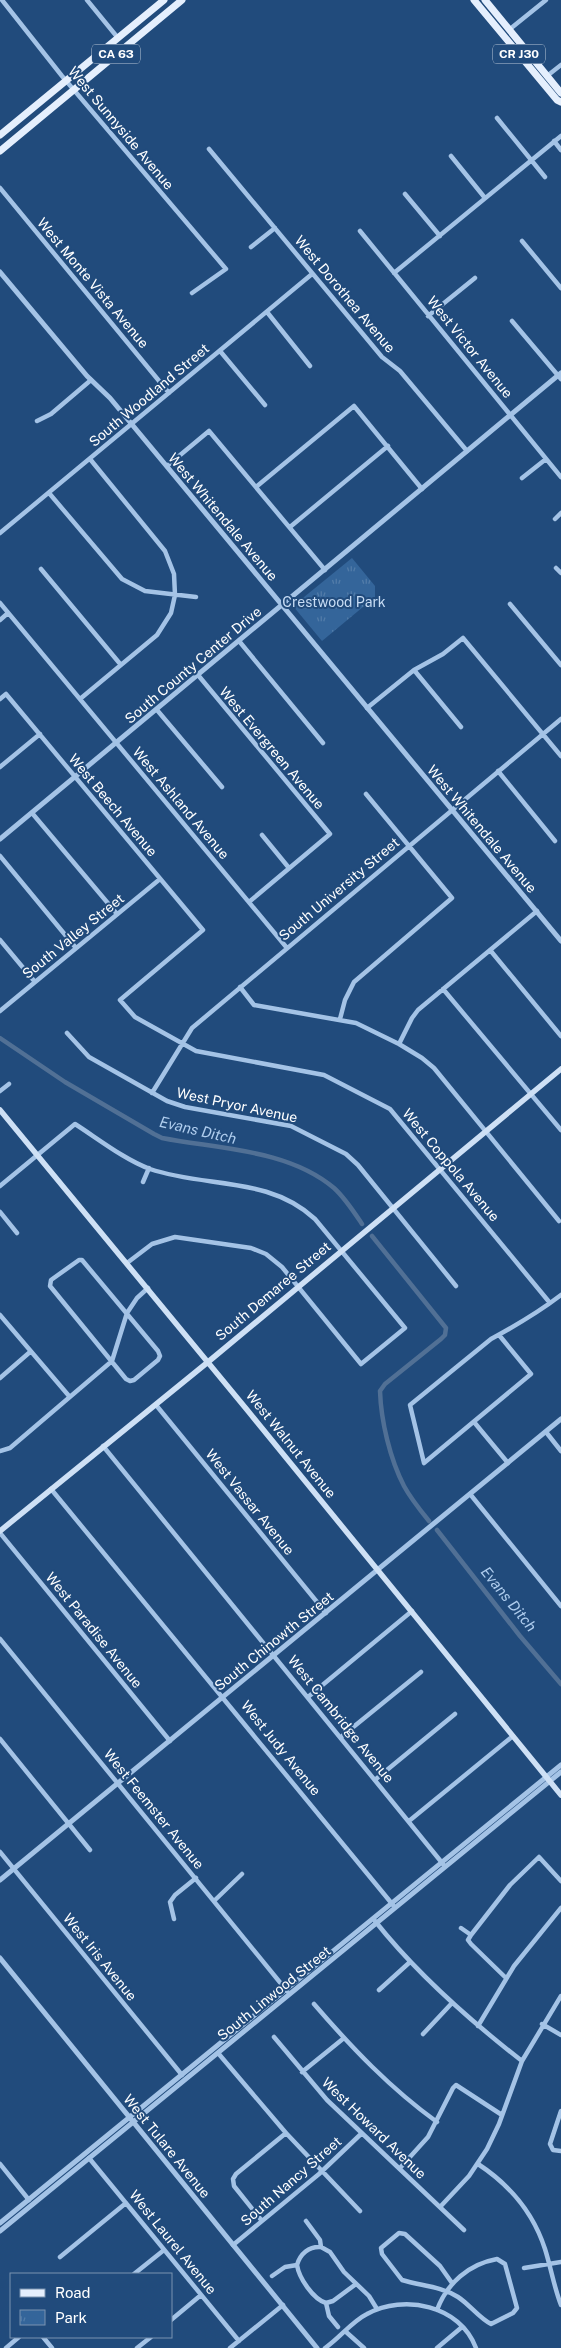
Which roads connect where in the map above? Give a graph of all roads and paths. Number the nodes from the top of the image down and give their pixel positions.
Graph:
1 (2, 0) edge
2 (88, 0) edge
3 (164, 0) edge
4 (182, 0) edge
5 (474, 0) edge
6 (485, 0) edge
7 (546, 0) edge
8 (510, 29) junction
9 (118, 38) junction
10 (510, 44) junction
11 (561, 65) edge
12 (547, 76) junction
13 (66, 81) junction
14 (74, 89) junction
15 (561, 93) edge
16 (561, 102) edge
17 (497, 118) dead end
18 (0, 135) edge
19 (561, 136) edge
20 (554, 141) junction
21 (209, 149) dead end
22 (561, 150) edge
23 (0, 151) edge
24 (451, 156) dead end
25 (531, 160) junction
26 (545, 177) dead end
27 (0, 188) edge
28 (406, 194) dead end
29 (485, 198) junction
30 (275, 228) junction
31 (360, 231) dead end
32 (440, 236) junction
33 (522, 241) dead end
34 (251, 247) dead end
35 (0, 272) edge
36 (394, 273) junction
37 (312, 274) junction
38 (475, 278) dead end
39 (561, 288) edge
40 (192, 293) dead end
41 (267, 312) junction
42 (428, 316) junction
43 (512, 321) dead end
44 (220, 352) junction
45 (310, 366) dead end
46 (560, 376) edge
47 (91, 380) junction
48 (169, 393) junction
49 (265, 405) dead end
50 (511, 415) junction
51 (37, 421) dead end
52 (132, 424) junction
53 (388, 446) junction
54 (467, 452) junction
55 (546, 458) junction
56 (90, 459) junction
57 (166, 466) junction
58 (522, 478) dead end
59 (561, 478) edge
60 (256, 487) junction
61 (422, 489) junction
62 (49, 493) junction
63 (561, 514) edge
64 (554, 519) dead end
65 (290, 527) junction
66 (0, 533) edge
67 (556, 568) dead end
68 (41, 569) dead end
69 (325, 570) junction
70 (561, 573) edge
71 (175, 595) junction
72 (196, 596) dead end
73 (0, 603) edge
74 (510, 604) dead end
75 (282, 605) junction
76 (8, 613) junction
77 (0, 620) edge
78 (239, 641) junction
79 (561, 665) edge
80 (121, 666) junction
81 (414, 670) junction
82 (198, 676) junction
83 (0, 699) edge
84 (80, 700) junction
85 (367, 708) junction
86 (157, 710) junction
87 (561, 719) edge
88 (461, 727) dead end
89 (40, 734) junction
90 (542, 734) junction
91 (116, 743) junction
92 (323, 743) dead end
93 (561, 756) edge
94 (0, 767) edge
95 (498, 771) junction
96 (75, 777) junction
97 (222, 787) dead end
98 (366, 794) dead end
99 (451, 810) junction
100 (32, 813) junction
101 (262, 836) dead end
102 (0, 839) edge
103 (555, 841) dead end
104 (408, 845) junction
105 (0, 856) edge
106 (289, 868) junction
107 (160, 879) junction
108 (249, 902) junction
109 (537, 911) junction
110 (117, 914) junction
111 (0, 940) edge
112 (561, 941) edge
113 (76, 948) junction
114 (287, 948) junction
115 (490, 950) junction
116 (34, 982) junction
117 (240, 987) junction
118 (443, 989) junction
119 (120, 1000) joint
120 (0, 1010) edge
121 (340, 1019) junction
122 (67, 1033) dead end
123 (561, 1036) edge
124 (181, 1043) junction
125 (398, 1044) junction
126 (561, 1069) edge
127 (9, 1084) dead end
128 (0, 1091) edge
129 (152, 1093) junction
130 (532, 1094) junction
131 (0, 1110) edge
132 (561, 1130) edge
133 (486, 1132) junction
134 (38, 1155) junction
135 (149, 1168) junction
136 (442, 1169) junction
137 (143, 1182) dead end
138 (0, 1186) edge
139 (393, 1208) junction
140 (0, 1212) edge
141 (559, 1221) dead end
142 (17, 1233) dead end
143 (342, 1251) junction
144 (126, 1263) junction
145 (456, 1286) dead end
146 (298, 1287) junction
147 (148, 1288) junction
148 (561, 1296) edge
149 (550, 1303) junction
150 (127, 1313) junction
151 (0, 1315) edge
152 (499, 1335) junction
153 (30, 1352) junction
154 (112, 1361) junction
155 (208, 1362) junction
156 (0, 1378) edge
157 (69, 1396) junction
158 (156, 1405) junction
159 (561, 1419) edge
160 (474, 1422) junction
161 (546, 1432) junction
162 (103, 1446) junction
163 (561, 1450) edge
164 (0, 1451) edge
165 (508, 1463) junction
166 (51, 1489) junction
167 (470, 1494) junction
168 (0, 1532) edge
169 (378, 1570) junction
170 (561, 1606) edge
171 (412, 1611) junction
172 (326, 1613) junction
173 (0, 1639) edge
174 (274, 1655) junction
175 (421, 1672) dead end
176 (223, 1697) junction
177 (308, 1697) junction
178 (455, 1714) dead end
179 (513, 1736) junction
180 (342, 1737) junction
181 (0, 1739) edge
182 (170, 1740) junction
183 (561, 1765) edge
184 (561, 1772) edge
185 (376, 1779) junction
186 (548, 1779) junction
187 (118, 1783) junction
188 (561, 1795) edge
189 (409, 1821) junction
190 (68, 1823) junction
191 (90, 1850) dead end
192 (0, 1852) edge
193 (444, 1864) junction
194 (14, 1868) junction
195 (242, 1874) dead end
196 (196, 1878) junction
197 (0, 1880) edge
198 (561, 1881) edge
199 (214, 1901) junction
200 (394, 1906) junction
201 (561, 1908) edge
202 (174, 1919) dead end
203 (375, 1921) junction
204 (461, 1928) dead end
205 (471, 1935) junction
206 (0, 1958) edge
207 (410, 1962) junction
208 (506, 1978) junction
209 (379, 1990) dead end
210 (288, 1992) junction
211 (561, 1996) edge
212 (452, 2003) junction
213 (314, 2004) dead end
214 (542, 2024) junction
215 (478, 2026) junction
216 (424, 2034) dead end
217 (561, 2035) edge
218 (274, 2037) dead end
219 (344, 2038) junction
220 (218, 2053) junction
221 (522, 2061) junction
222 (302, 2072) junction
223 (182, 2076) junction
224 (190, 2076) junction
225 (561, 2110) edge
226 (502, 2115) junction
227 (132, 2120) junction
228 (437, 2122) junction
229 (286, 2133) junction
230 (362, 2133) junction
231 (561, 2152) edge
232 (80, 2158) junction
233 (89, 2158) junction
234 (0, 2164) edge
235 (478, 2164) junction
236 (400, 2168) junction
237 (323, 2171) junction
238 (29, 2200) junction
239 (126, 2203) junction
240 (440, 2207) junction
241 (360, 2211) dead end
242 (262, 2221) junction
243 (306, 2221) dead end
244 (12, 2222) junction
245 (0, 2223) edge
246 (464, 2230) dead end
247 (0, 2231) edge
248 (233, 2245) junction
249 (321, 2247) junction
250 (164, 2250) junction
251 (60, 2257) dead end
252 (561, 2262) edge
253 (549, 2264) junction
254 (297, 2265) junction
255 (524, 2268) dead end
256 (135, 2273) edge
257 (272, 2276) dead end
258 (452, 2283) junction
259 (356, 2284) junction
260 (445, 2291) junction
261 (202, 2295) junction
262 (326, 2303) junction
263 (282, 2305) junction
264 (561, 2305) edge
265 (376, 2310) junction
266 (436, 2310) junction
267 (172, 2319) edge
268 (338, 2327) dead end
269 (462, 2327) junction
270 (345, 2331) junction
271 (19, 2338) edge
272 (44, 2338) edge
273 (150, 2338) edge
274 (239, 2341) junction
275 (6, 2348) edge
276 (52, 2348) edge
277 (137, 2348) edge
278 (230, 2348) edge
279 (317, 2348) edge
280 (325, 2348) edge
281 (364, 2348) edge
282 (437, 2348) edge
283 (476, 2348) edge

1 - 13 street, West Sunnyside Avenue
2 - 9 street
3 - 9 main road, CA 63
4 - 14 main road, CA 63
5 - 10 main road, CR J30
6 - 8 main road, CR J30
7 - 8 street
8 - 12 main road, CR J30
9 - 13 main road, CA 63
10 - 12 main road
10 - 16 main road, CR J30
11 - 12 street
12 - 15 main road, CR J30
13 - 14 street, West Sunnyside Avenue
13 - 18 main road, CA 63
14 - 23 main road, CA 63
14 - 40 street, West Sunnyside Avenue
17 - 25 street
19 - 20 street
20 - 22 street
20 - 25 street
21 - 30 street, West Dorothea Avenue
24 - 29 street
25 - 26 street
25 - 29 street
27 - 48 street, West Monte Vista Avenue
28 - 32 street
29 - 32 street
30 - 34 street
30 - 37 street, West Dorothea Avenue
31 - 36 street, West Victor Avenue
32 - 36 street
33 - 39 street
35 - 47 street, West Whitendale Avenue
36 - 42 street, West Victor Avenue
37 - 41 street, South Woodland Street
37 - 54 street, West Dorothea Avenue
38 - 42 street
41 - 44 street, South Woodland Street
41 - 45 street
42 - 50 street, West Victor Avenue
43 - 46 street
44 - 48 street, South Woodland Street
44 - 49 street
46 - 50 street, South County Center Drive
47 - 51 street
47 - 52 street, West Whitendale Avenue
48 - 52 street, South Woodland Street
50 - 54 street, South County Center Drive
50 - 55 street, West Victor Avenue
52 - 56 street, South Woodland Street
52 - 57 street, West Whitendale Avenue
53 - 60 street
53 - 61 street
53 - 65 street
54 - 61 street, South County Center Drive
55 - 58 street
55 - 59 street, West Victor Avenue
56 - 62 street, South Woodland Street
56 - 71 street
57 - 60 street
57 - 75 street, West Whitendale Avenue
60 - 65 street
61 - 69 street, South County Center Drive
62 - 66 street, South Woodland Street
62 - 71 street
63 - 64 street
65 - 69 street
67 - 70 street
68 - 80 street
69 - 75 street, South County Center Drive
71 - 72 street
71 - 80 street
73 - 76 street, West Ashland Avenue
74 - 79 street
75 - 78 street, South County Center Drive
75 - 85 street, West Whitendale Avenue
76 - 77 street
76 - 84 street, West Ashland Avenue
78 - 82 street, South County Center Drive
78 - 92 street
80 - 84 street
81 - 85 street
81 - 88 street
81 - 90 street
82 - 86 street, South County Center Drive
82 - 106 street, West Evergreen Avenue
83 - 89 street, West Beech Avenue
84 - 91 street, West Ashland Avenue
85 - 99 street, West Whitendale Avenue
86 - 91 street, South County Center Drive
86 - 97 street
87 - 90 street, South University Street
89 - 94 street
89 - 96 street, West Beech Avenue
90 - 93 street
90 - 95 street, South University Street
91 - 96 street, South County Center Drive
91 - 108 street, West Ashland Avenue
95 - 99 street, South University Street
95 - 103 street
96 - 100 street, South County Center Drive
96 - 107 street, West Beech Avenue
98 - 104 street
99 - 104 street, South University Street
99 - 109 street, West Whitendale Avenue
100 - 102 street, South County Center Drive
100 - 110 street
101 - 106 street
104 - 114 street, South University Street
104 - 121 street
105 - 113 street
106 - 108 street
107 - 110 street, South Valley Street
107 - 119 street, West Beech Avenue
108 - 114 street, West Ashland Avenue
109 - 112 street, West Whitendale Avenue
109 - 115 street
110 - 113 street, South Valley Street
111 - 116 street
113 - 116 street, South Valley Street
114 - 117 street, South University Street
115 - 118 street
115 - 123 street
116 - 120 street, South Valley Street
117 - 121 street
117 - 124 street, South University Street
118 - 125 street
118 - 130 street
119 - 124 street, West Coppola Avenue
121 - 125 street
122 - 129 street, West Pryor Avenue
124 - 129 street, South University Street
124 - 136 street, West Coppola Avenue
125 - 133 street
126 - 130 main road, South Demaree Street
127 - 128 street
129 - 139 street, West Pryor Avenue
130 - 132 street
130 - 133 main road, South Demaree Street
131 - 134 main road, West Walnut Avenue
133 - 136 main road, South Demaree Street
133 - 141 street
134 - 135 street
134 - 138 street
134 - 144 main road, West Walnut Avenue
135 - 137 street
135 - 143 street
136 - 139 main road, South Demaree Street
136 - 149 street, West Coppola Avenue
139 - 143 main road, South Demaree Street
139 - 145 street, West Pryor Avenue
140 - 142 street
143 - 146 main road, South Demaree Street
143 - 146 street
144 - 146 street
144 - 147 main road, West Walnut Avenue
146 - 155 main road, South Demaree Street
147 - 150 street
147 - 155 main road, West Walnut Avenue
148 - 149 street
149 - 152 street
150 - 154 street
150 - 154 street
150 - 154 street
151 - 153 street
152 - 160 street
152 - 160 street
153 - 156 street
153 - 157 street
154 - 157 street
155 - 158 main road, South Demaree Street
155 - 169 main road, West Walnut Avenue
157 - 164 street
158 - 162 main road, South Demaree Street
158 - 172 street, West Vassar Avenue
159 - 161 street, South Chinowth Street
160 - 165 street
161 - 163 street
161 - 165 street, South Chinowth Street
162 - 166 main road, South Demaree Street
162 - 174 street, West Cambridge Avenue
165 - 167 street, South Chinowth Street
166 - 168 main road, South Demaree Street
166 - 176 street, West Judy Avenue
167 - 169 street, South Chinowth Street
167 - 170 street
168 - 182 street, West Paradise Avenue
169 - 171 main road, West Walnut Avenue
169 - 172 street, South Chinowth Street
171 - 177 street
171 - 179 main road, West Walnut Avenue
172 - 174 street, South Chinowth Street
173 - 187 street, West Feemster Avenue
174 - 176 street, South Chinowth Street
174 - 177 street, West Cambridge Avenue
175 - 180 street
176 - 182 street, South Chinowth Street
176 - 200 street, West Judy Avenue
177 - 180 street, West Cambridge Avenue
178 - 185 street
179 - 186 main road, West Walnut Avenue
179 - 189 street
180 - 185 street, West Cambridge Avenue
181 - 190 street
182 - 187 street, South Chinowth Street
183 - 186 street, South Linwood Street
184 - 186 street, South Linwood Street
185 - 189 street, West Cambridge Avenue
186 - 188 main road, West Walnut Avenue
186 - 193 street, South Linwood Street
187 - 190 street, South Chinowth Street
187 - 196 street, West Feemster Avenue
189 - 193 street, West Cambridge Avenue
190 - 191 street
190 - 194 street, South Chinowth Street
192 - 194 street, West Iris Avenue
193 - 200 street, South Linwood Street
194 - 197 street, South Chinowth Street
194 - 223 street, West Iris Avenue
195 - 199 street
196 - 199 street, West Feemster Avenue
196 - 202 street
198 - 205 street
199 - 210 street, West Feemster Avenue
200 - 203 street, South Linwood Street
201 - 208 street
203 - 207 street
203 - 210 street, South Linwood Street
204 - 205 street
205 - 208 street
206 - 227 street, West Tulare Avenue
207 - 209 street
207 - 212 street
208 - 215 street
210 - 220 street, South Linwood Street
210 - 223 street, South Linwood Street
211 - 214 street
212 - 215 street
212 - 216 street
213 - 219 street
214 - 217 street
214 - 221 street
215 - 221 street
218 - 222 street, West Howard Avenue
219 - 222 street
219 - 228 street
220 - 224 street, South Linwood Street
220 - 229 street
221 - 226 street
222 - 230 street, West Howard Avenue
223 - 224 street
223 - 227 street, South Linwood Street
224 - 227 street, South Linwood Street
225 - 231 street
226 - 228 street
226 - 235 street
227 - 232 street, South Linwood Street
227 - 233 street, South Linwood Street
227 - 248 street, West Tulare Avenue
228 - 236 street
229 - 237 street
229 - 242 street
230 - 236 street, West Howard Avenue
230 - 237 street, South Nancy Street
232 - 233 street
232 - 238 street, South Linwood Street
233 - 239 street, West Laurel Avenue
233 - 244 street, South Linwood Street
234 - 238 street
235 - 240 street
235 - 253 street
236 - 240 street, West Howard Avenue
237 - 241 street
237 - 242 street, South Nancy Street
238 - 244 street
238 - 245 street, South Linwood Street
239 - 250 street, West Laurel Avenue
239 - 251 street
240 - 246 street, West Howard Avenue
242 - 248 street, South Nancy Street
243 - 249 street
244 - 247 street, South Linwood Street
248 - 263 street, West Tulare Avenue
249 - 254 street
249 - 259 street
250 - 256 street
250 - 261 street, West Laurel Avenue
252 - 253 street
253 - 255 street
253 - 264 street
254 - 257 street
254 - 262 street
258 - 260 street
258 - 260 street
258 - 260 street
259 - 262 street
259 - 265 street
260 - 266 street
261 - 267 street
261 - 274 street, West Laurel Avenue
262 - 268 street
263 - 274 street
263 - 279 street, West Tulare Avenue
265 - 266 street
265 - 270 street
266 - 269 street
269 - 282 street
269 - 283 street
270 - 280 street
270 - 281 street
271 - 275 street
272 - 276 street
273 - 277 street
274 - 278 street

